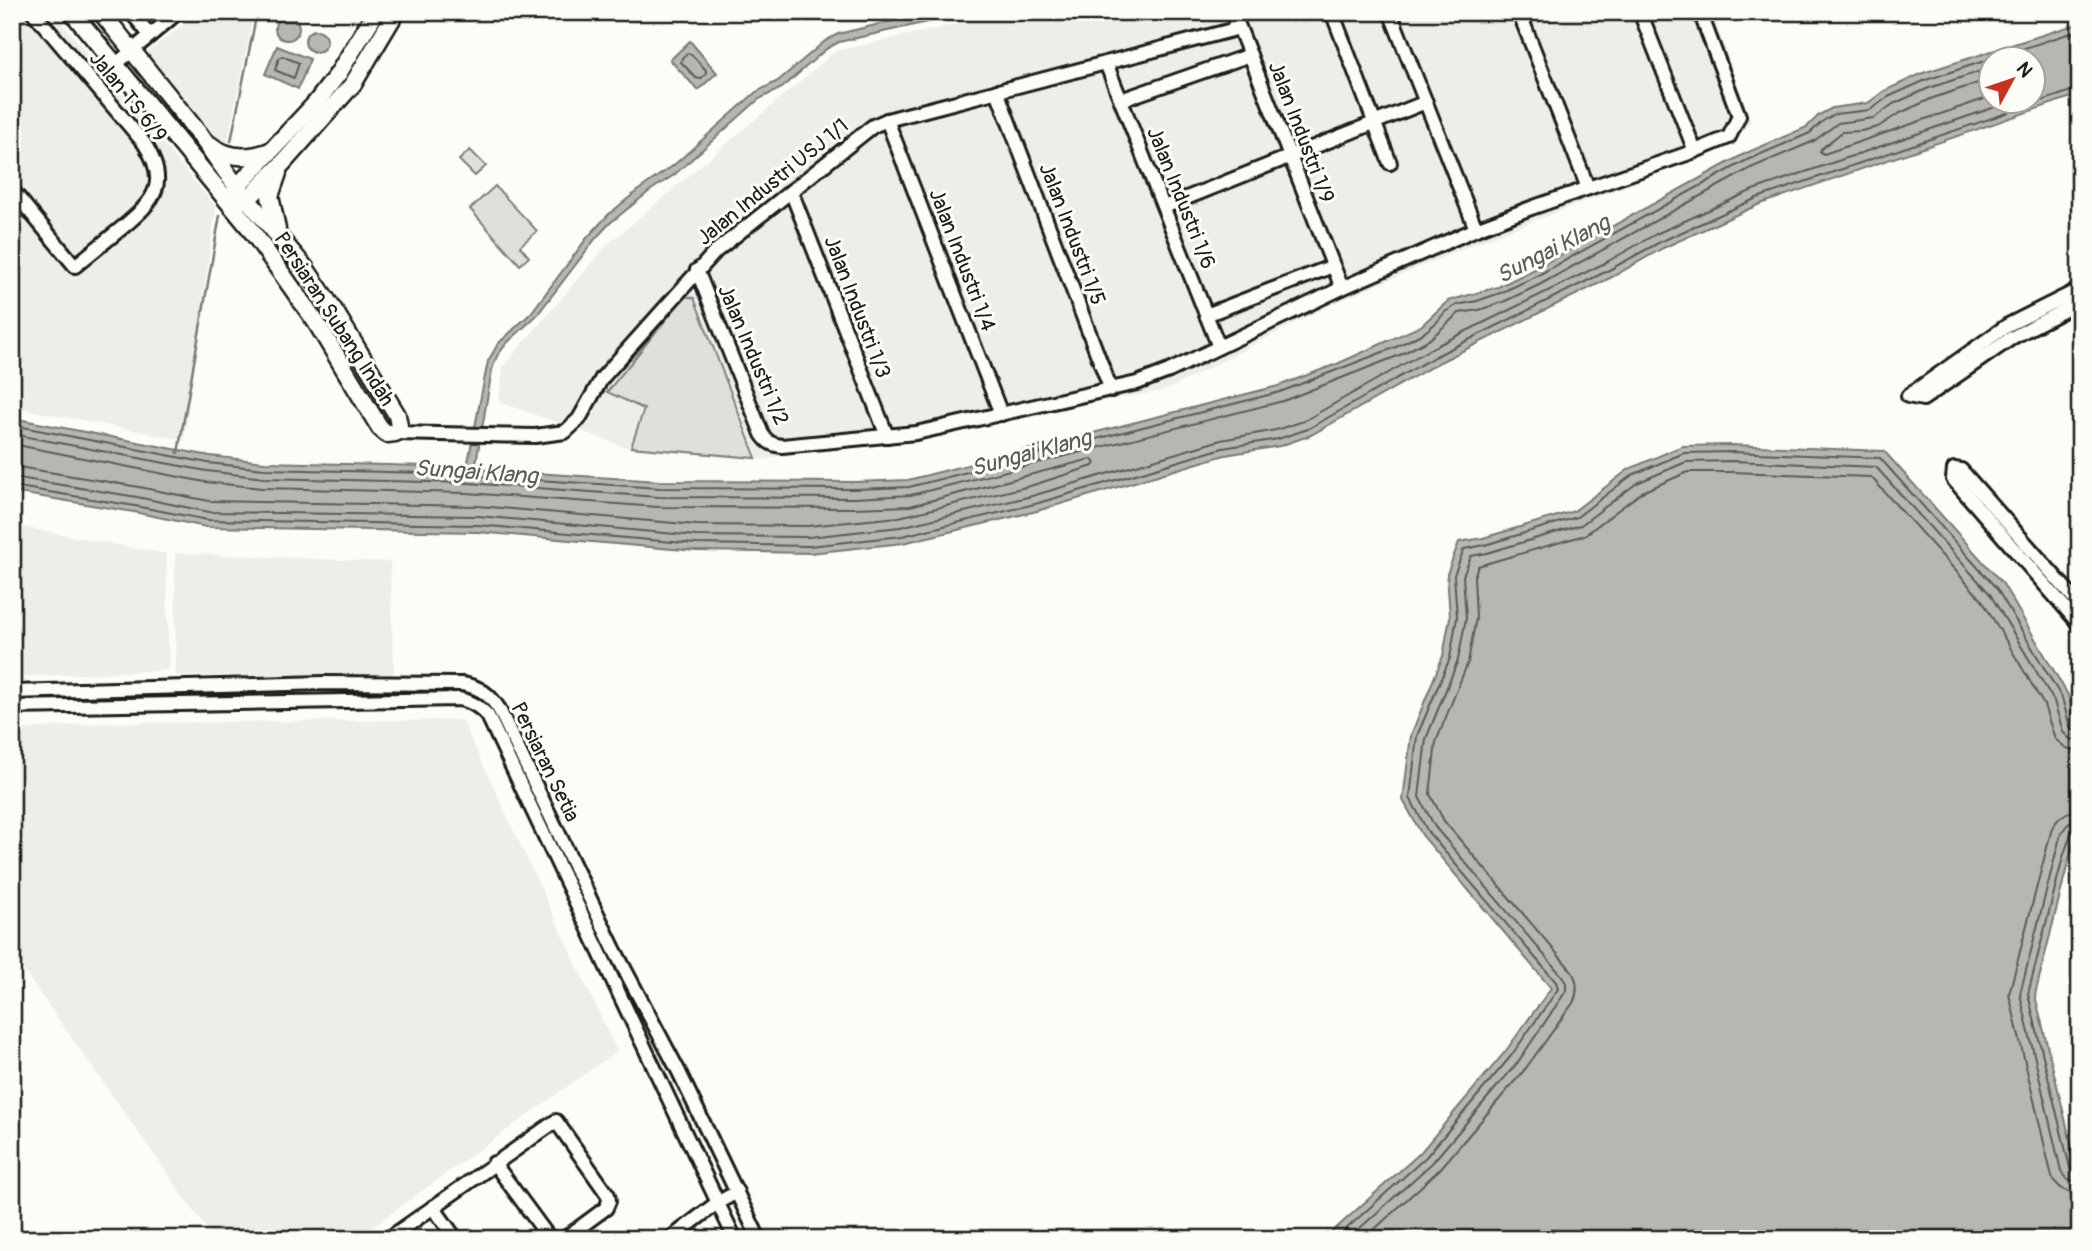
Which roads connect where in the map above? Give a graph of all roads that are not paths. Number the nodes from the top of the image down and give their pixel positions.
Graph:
1 (33, 12) edge
2 (72, 12) edge
3 (101, 12) edge
4 (131, 12) edge
5 (178, 12) edge
6 (376, 12) edge
7 (396, 12) edge
8 (1332, 12) edge
9 (1390, 12) edge
10 (1519, 12) edge
11 (1640, 12) edge
12 (1700, 12) edge
13 (1235, 17) edge
14 (150, 35) junction
15 (133, 50) junction
16 (1250, 55) junction
17 (1106, 62) junction
18 (115, 65) junction
19 (997, 91) junction
20 (1121, 100) junction
21 (1426, 102) junction
22 (887, 120) junction
23 (1375, 124) junction
24 (200, 135) junction
25 (273, 150) junction
26 (1695, 151) junction
27 (1290, 156) junction
28 (1390, 163) dead end
29 (282, 164) junction
30 (237, 187) junction
31 (1588, 188) junction
32 (12, 190) edge
33 (791, 191) junction
34 (248, 200) junction
35 (230, 202) junction
36 (17, 204) edge
37 (1164, 207) junction
38 (1476, 229) junction
39 (279, 237) junction
40 (1333, 267) junction
41 (697, 270) junction
42 (1342, 288) junction
43 (2080, 289) edge
44 (2080, 302) edge
45 (1206, 315) junction
46 (1219, 347) junction
47 (1111, 390) junction
48 (1001, 414) junction
49 (395, 433) junction
50 (887, 436) junction
51 (2080, 605) edge
52 (2080, 625) edge
53 (12, 692) edge
54 (487, 694) junction
55 (477, 705) junction
56 (12, 707) edge
57 (494, 1163) junction
58 (737, 1192) junction
59 (717, 1203) junction
60 (433, 1207) junction
61 (388, 1239) edge
62 (456, 1239) edge
63 (550, 1239) edge
64 (564, 1239) edge
65 (670, 1239) edge
66 (735, 1239) edge
67 (759, 1239) edge

1 - 36 street, Jalan TS 6/9
2 - 18 main road, Persiaran Subang Indah
3 - 15 main road, Persiaran Subang Indah
4 - 14 street
5 - 14 street
6 - 25 main road
7 - 29 main road
8 - 23 street
9 - 21 street
10 - 31 street
11 - 26 street
12 - 26 street
13 - 16 street, Jalan Industri 1/9
13 - 17 street, Jalan Industri USJ 1/1
14 - 15 street
15 - 18 street
15 - 24 main road, Persiaran Subang Indah
16 - 20 street
16 - 27 street, Jalan Industri 1/9
17 - 19 street, Jalan Industri USJ 1/1
17 - 20 street, Jalan Industri 1/6
18 - 35 main road, Persiaran Subang Indah
19 - 22 street, Jalan Industri USJ 1/1
19 - 47 street, Jalan Industri 1/5
20 - 37 street, Jalan Industri 1/6
21 - 23 street
21 - 38 street
22 - 33 street, Jalan Industri USJ 1/1
22 - 48 street, Jalan Industri 1/4
23 - 27 street
23 - 28 street
24 - 25 main road
24 - 30 main road, Persiaran Subang Indah
25 - 30 main road
26 - 31 street
27 - 37 street
27 - 40 street, Jalan Industri 1/9
29 - 34 main road
29 - 39 main road
30 - 34 main road, Persiaran Subang Indah
30 - 35 main road
31 - 38 street
32 - 36 street
33 - 41 street, Jalan Industri USJ 1/1
33 - 50 street, Jalan Industri 1/3
34 - 35 main road
34 - 39 main road, Persiaran Subang Indah
35 - 49 main road, Persiaran Subang Indah
37 - 45 street, Jalan Industri 1/6
38 - 42 street
39 - 49 main road, Persiaran Subang Indah
40 - 42 street, Jalan Industri 1/9
40 - 45 street
41 - 49 street, Jalan Industri USJ 1/1
41 - 50 street, Jalan Industri 1/2
42 - 46 street
43 - 44 street
45 - 46 street, Jalan Industri 1/6
46 - 47 street
47 - 48 street
48 - 50 street
51 - 52 street
53 - 54 street, Persiaran Setia
54 - 55 street
54 - 58 street, Persiaran Setia
55 - 56 street, Persiaran Setia
55 - 59 street, Persiaran Setia
57 - 60 street
57 - 63 street
57 - 64 street
58 - 59 street
58 - 67 street, Persiaran Setia
59 - 65 street
59 - 66 street, Persiaran Setia
60 - 61 street
60 - 62 street

